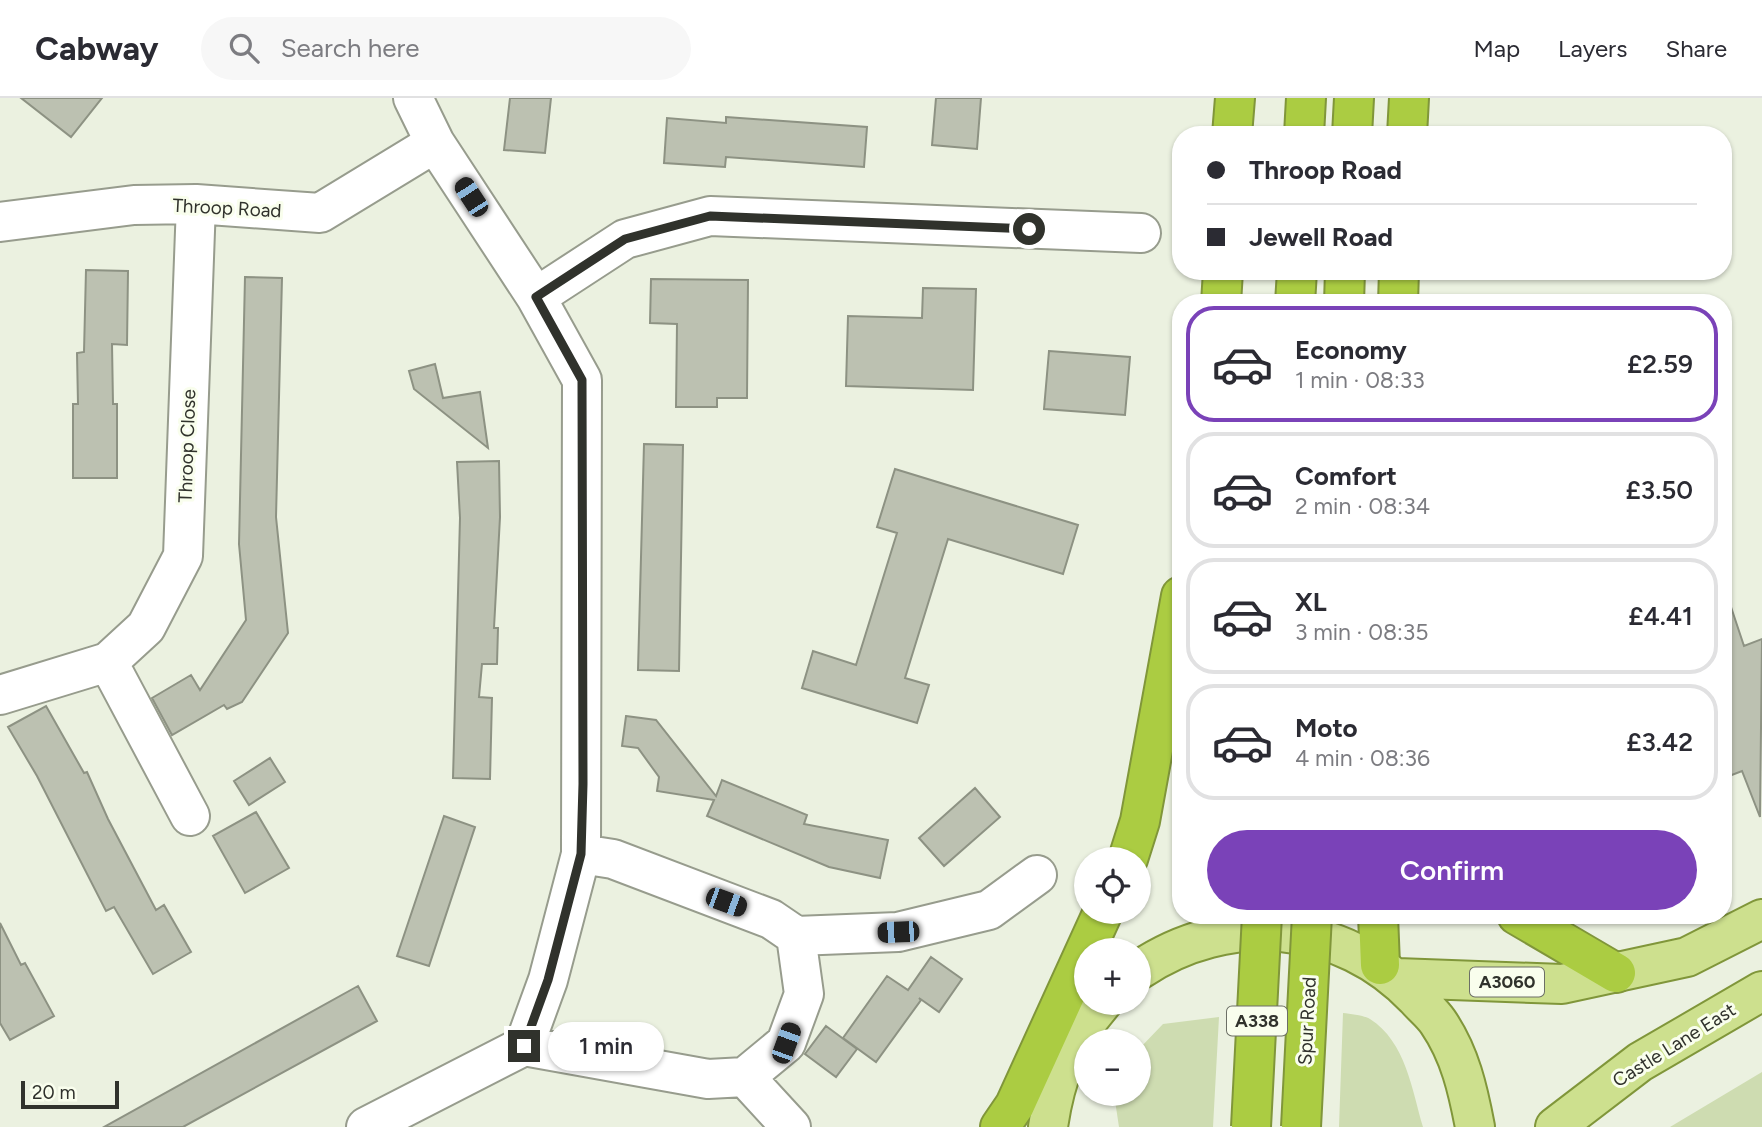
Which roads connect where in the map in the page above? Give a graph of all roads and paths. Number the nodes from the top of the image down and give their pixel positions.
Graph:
1 (413, 98) edge
2 (1235, 98) edge
3 (1306, 98) edge
4 (1354, 98) edge
5 (1409, 98) edge
6 (1233, 126) edge
7 (1304, 126) edge
8 (1353, 126) edge
9 (1407, 126) edge
10 (435, 143) junction
11 (196, 204) junction
12 (0, 222) edge
13 (1141, 233) dead end
14 (536, 297) junction
15 (1172, 645) edge
16 (108, 662) junction
17 (0, 695) edge
18 (190, 816) dead end
19 (1132, 847) edge
20 (581, 854) junction
21 (1037, 875) dead end
22 (1762, 919) edge
23 (1098, 924) edge
24 (1262, 924) edge
25 (1312, 924) edge
26 (1380, 924) edge
27 (1532, 924) edge
28 (796, 936) junction
29 (1151, 962) edge
30 (1389, 972) junction
31 (1616, 973) junction
32 (1762, 991) edge
33 (1088, 1015) edge
34 (524, 1046) junction
35 (745, 1077) junction
36 (366, 1127) edge
37 (791, 1127) edge
38 (1000, 1127) edge
39 (1048, 1127) edge
40 (1251, 1127) edge
41 (1301, 1127) edge
42 (1475, 1127) edge
43 (1555, 1127) edge

1 - 10 street
2 - 6 highway
3 - 7 highway
4 - 8 highway
5 - 9 highway
10 - 11 street, Throop Road
10 - 14 street
11 - 12 street, Throop Road
11 - 16 street, Throop Close
13 - 14 street
14 - 20 street
15 - 19 highway
16 - 17 street, Throop Close
16 - 18 street
20 - 28 street
20 - 34 street
21 - 28 street
22 - 31 main road, A3060
23 - 38 highway
24 - 40 highway, A338, bridge
25 - 41 highway, Spur Road / A338, bridge
26 - 30 highway
27 - 31 highway
28 - 35 street
29 - 30 main road
30 - 31 main road, A3060
30 - 42 main road
32 - 43 main road, Castle Lane East
33 - 39 main road
34 - 35 street
34 - 36 street
35 - 37 street

